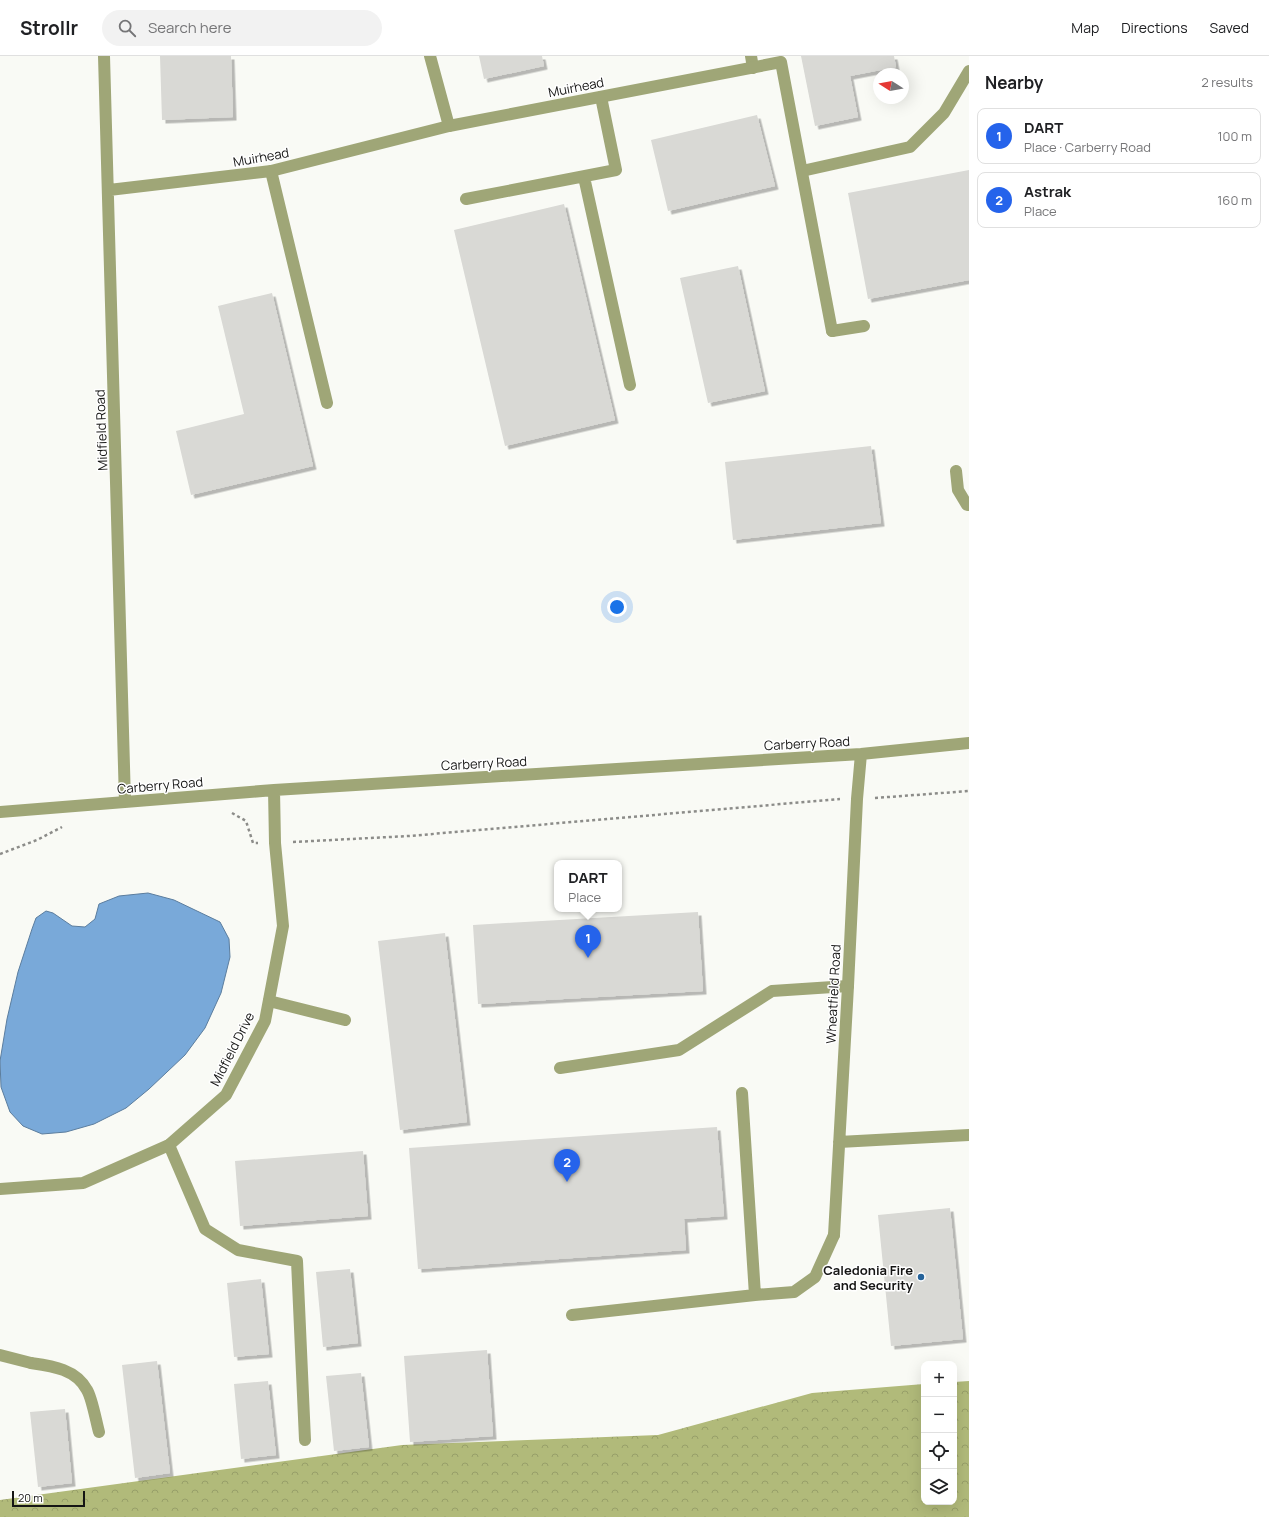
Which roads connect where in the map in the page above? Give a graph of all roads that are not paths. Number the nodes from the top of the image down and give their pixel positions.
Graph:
1 (104, 56) edge
2 (430, 56) edge
3 (752, 62) edge
4 (969, 71) edge
5 (601, 97) junction
6 (449, 126) junction
7 (271, 171) junction
8 (802, 171) junction
9 (584, 177) junction
10 (109, 190) junction
11 (466, 199) dead end
12 (864, 326) dead end
13 (630, 385) dead end
14 (327, 403) dead end
15 (956, 471) dead end
16 (969, 505) edge
17 (969, 743) edge
18 (861, 754) junction
19 (274, 790) junction
20 (125, 802) junction
21 (0, 812) edge
22 (848, 986) junction
23 (269, 1001) junction
24 (345, 1020) dead end
25 (560, 1068) dead end
26 (742, 1093) dead end
27 (969, 1135) edge
28 (839, 1142) junction
29 (169, 1145) junction
30 (0, 1189) edge
31 (755, 1295) junction
32 (572, 1315) dead end
33 (0, 1355) edge
34 (99, 1432) dead end
35 (306, 1440) dead end

1 - 10 street, Midfield Road
2 - 6 street
3 - 5 street, Muirhead
3 - 8 street, Muirhead
4 - 8 street
5 - 6 street, Muirhead
5 - 9 street
6 - 7 street, Muirhead
7 - 10 street, Muirhead
7 - 14 street
8 - 12 street, Muirhead
9 - 11 street
9 - 13 street
10 - 20 street, Midfield Road
15 - 16 street
17 - 18 street, Carberry Road
18 - 19 street, Carberry Road
18 - 22 street, Wheatfield Road
19 - 20 street, Carberry Road
19 - 23 street, Midfield Drive
20 - 21 street, Carberry Road
22 - 25 street
22 - 28 street, Wheatfield Road
23 - 24 street
23 - 29 street, Midfield Drive
26 - 31 street
27 - 28 street
28 - 31 street, Wheatfield Road
29 - 30 street, Midfield Drive
29 - 35 street
31 - 32 street
33 - 34 street

